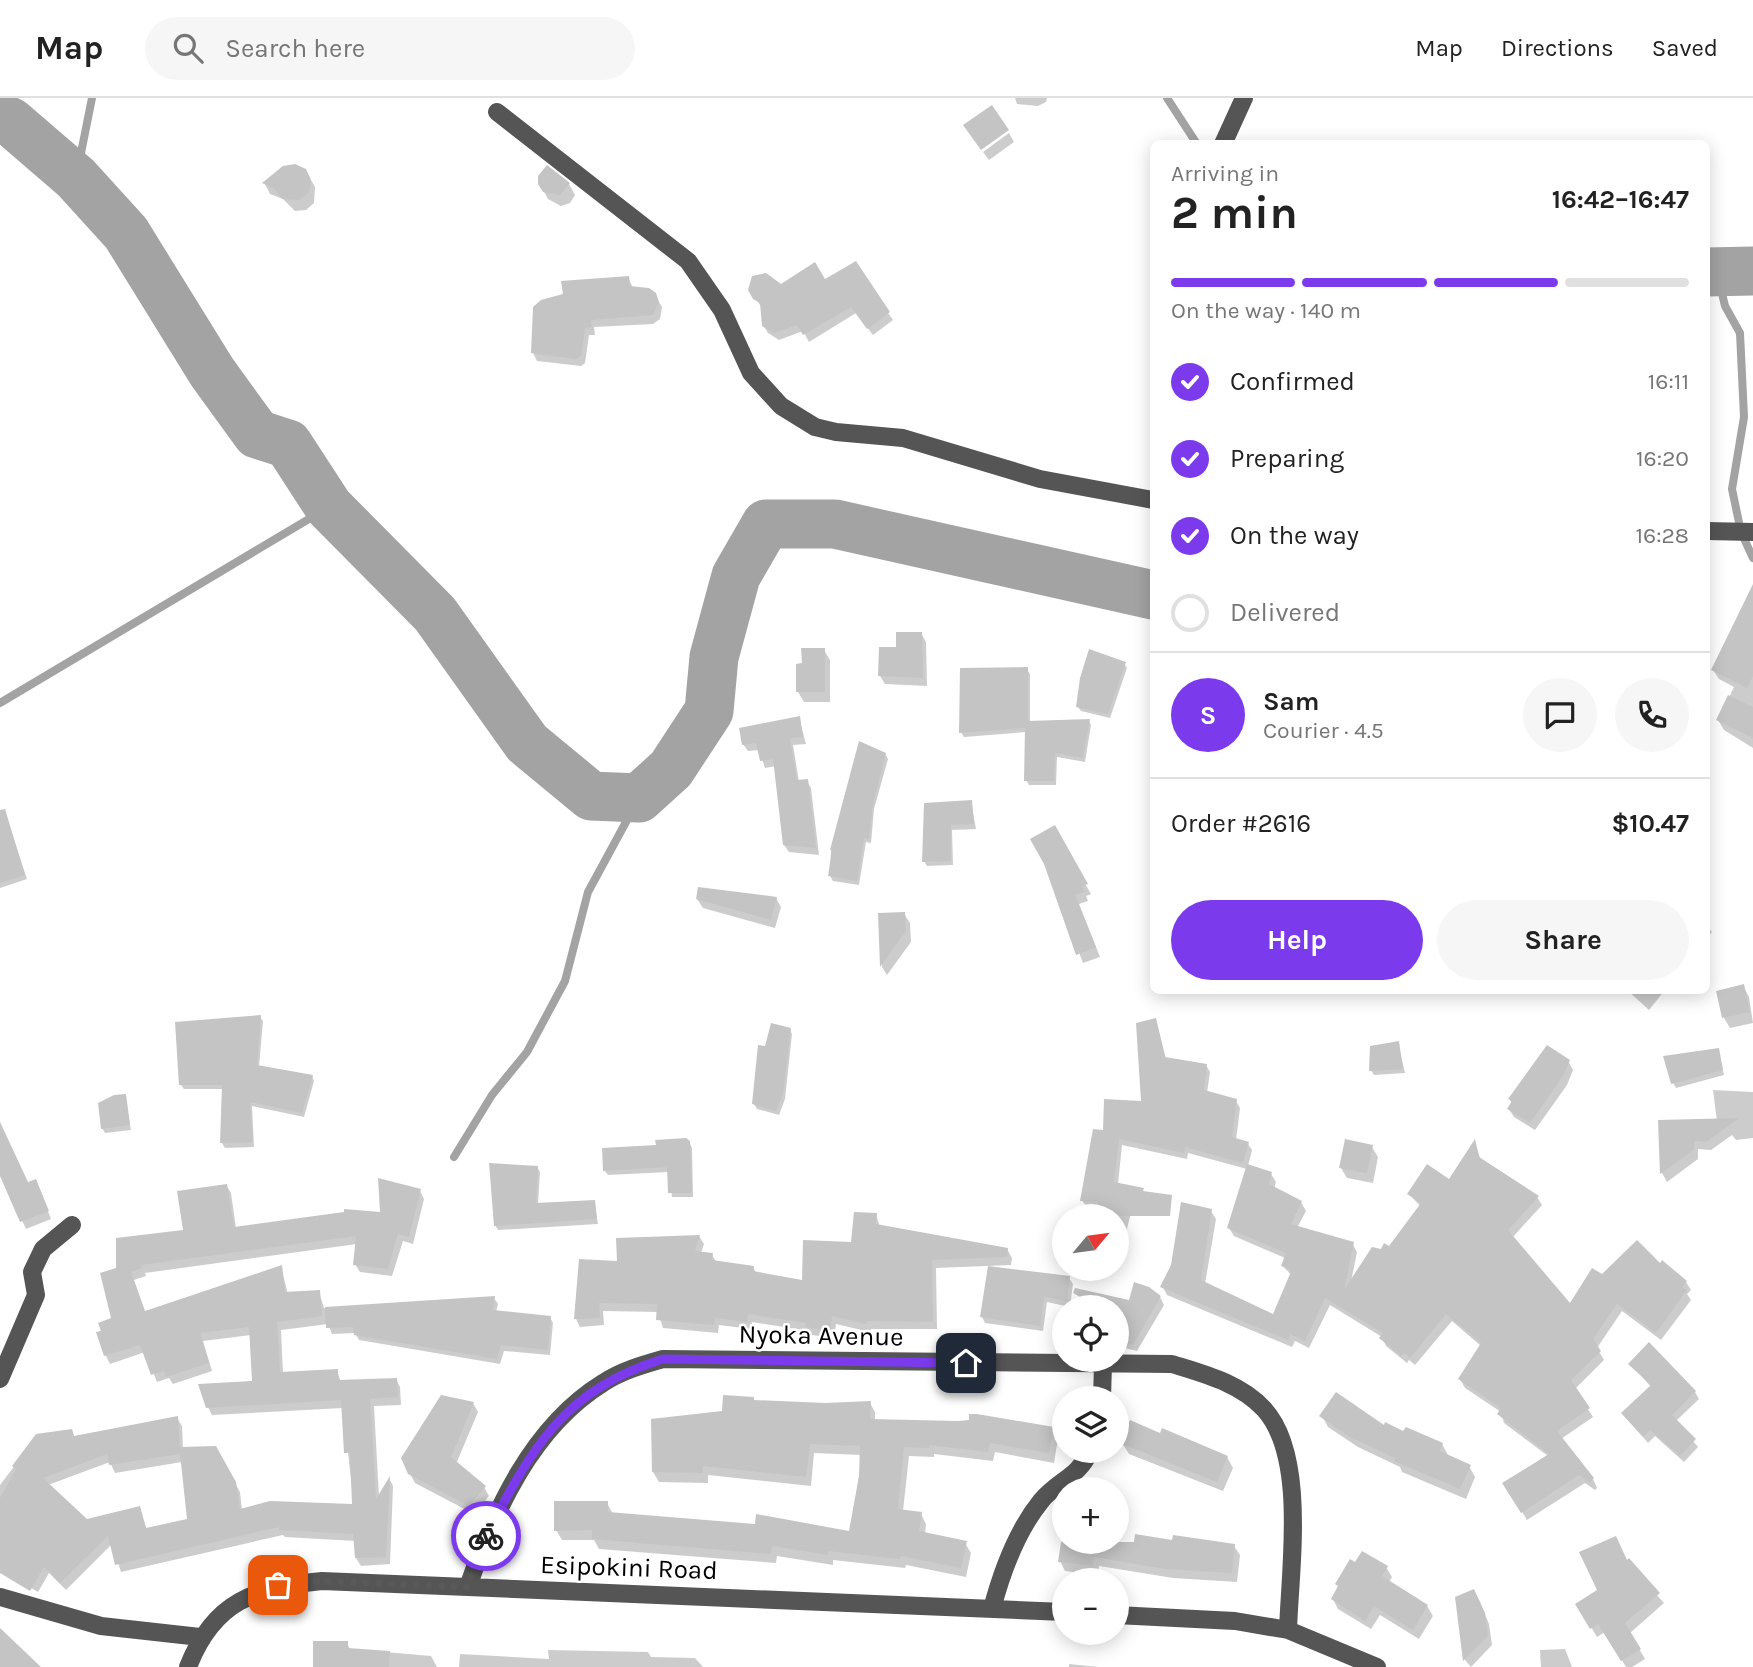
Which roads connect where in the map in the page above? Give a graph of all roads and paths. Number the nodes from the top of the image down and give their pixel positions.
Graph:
1 (1244, 98) edge
2 (497, 112) dead end
3 (1225, 140) edge
4 (1150, 499) edge
5 (1710, 531) edge
6 (1753, 532) edge
7 (72, 1225) dead end
8 (1052, 1364) edge
9 (1129, 1365) edge
10 (0, 1379) edge
11 (1084, 1463) edge
12 (467, 1587) junction
13 (0, 1597) edge
14 (992, 1609) junction
15 (1052, 1612) edge
16 (1129, 1616) edge
17 (1288, 1630) junction
18 (200, 1637) junction
19 (188, 1667) edge
20 (1377, 1667) edge

1 - 3 street
2 - 4 street
5 - 6 street
7 - 10 street
8 - 12 street, Nyoka Avenue
9 - 17 street, Nyoka Avenue
11 - 14 street
12 - 14 street, Esipokini Road
12 - 18 street, Esipokini Road
13 - 18 street
14 - 15 street, Esipokini Road
16 - 17 street
17 - 20 street
18 - 19 street, Esipokini Road

